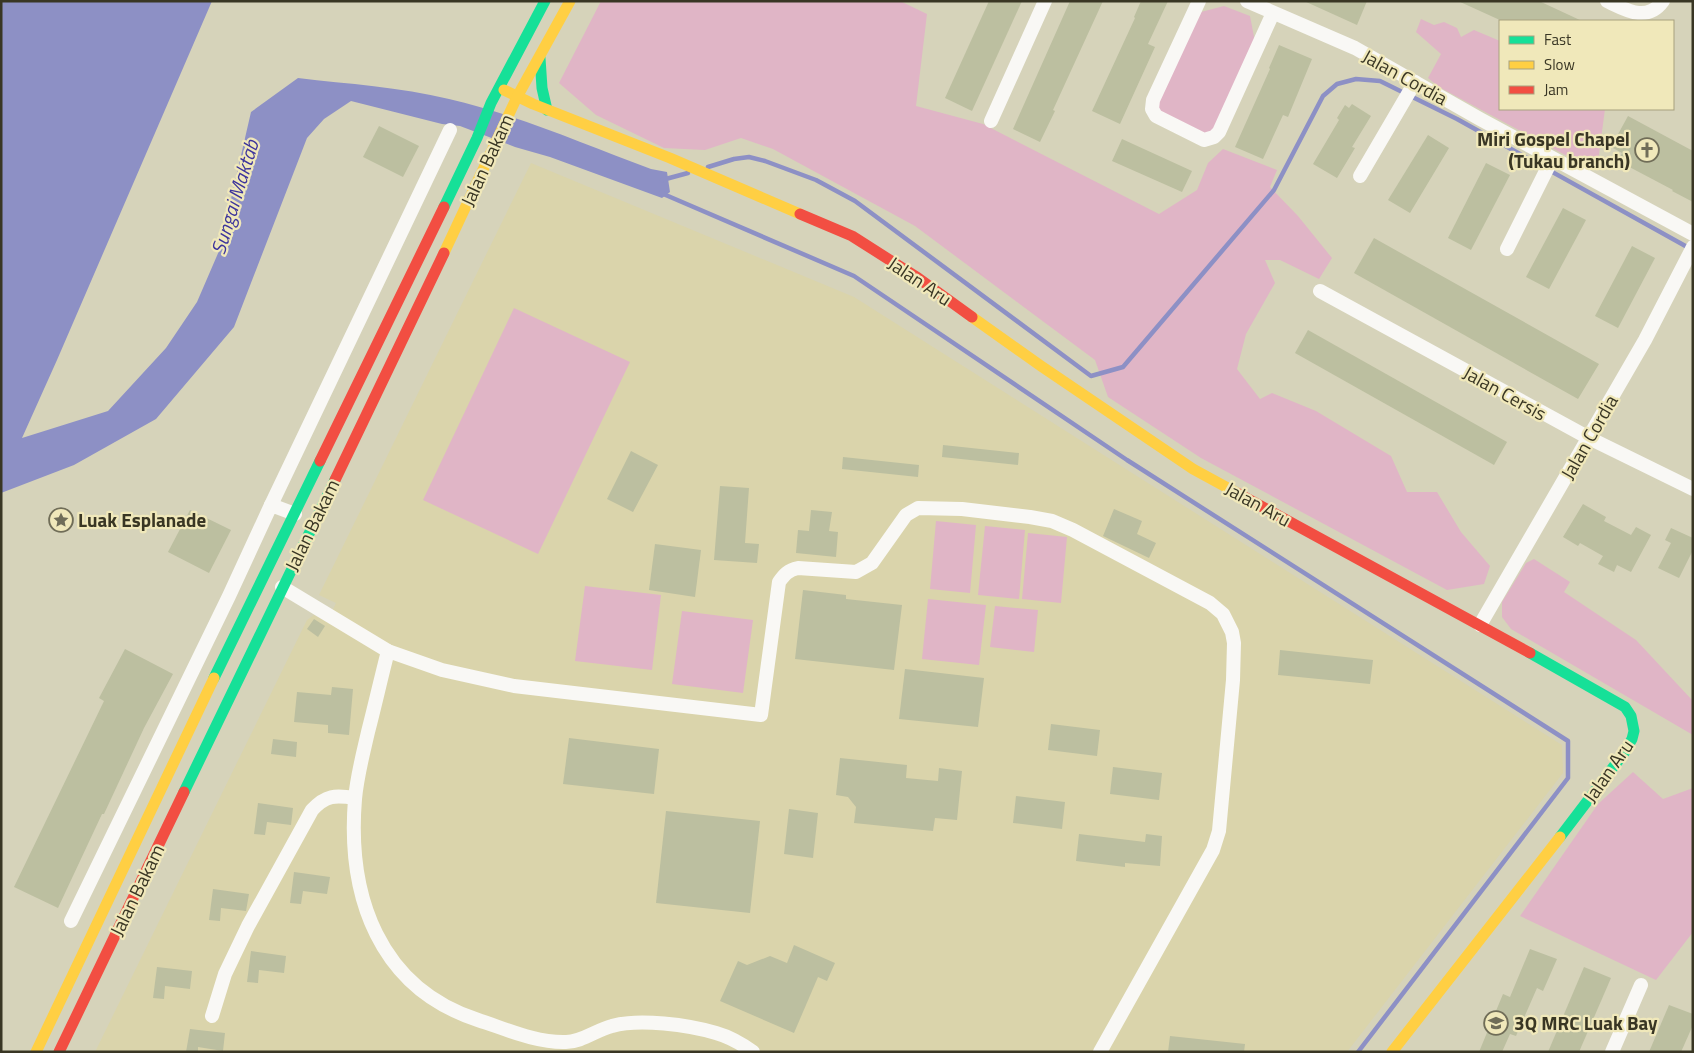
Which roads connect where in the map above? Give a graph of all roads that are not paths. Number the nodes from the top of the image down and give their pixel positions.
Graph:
1 (545, 1) edge
2 (570, 1) edge
3 (1045, 1) edge
4 (1199, 1) edge
5 (1247, 1) edge
6 (1607, 1) edge
7 (1663, 1) edge
8 (1273, 13) junction
9 (540, 58) junction
10 (499, 88) junction
11 (1410, 90) junction
12 (515, 100) junction
13 (548, 110) junction
14 (991, 121) dead end
15 (450, 130) dead end
16 (1551, 161) junction
17 (1360, 176) dead end
18 (1693, 234) edge
19 (1507, 249) dead end
20 (1690, 253) edge
21 (1320, 291) dead end
22 (1589, 438) junction
23 (1693, 489) edge
24 (271, 505) junction
25 (295, 514) junction
26 (282, 540) junction
27 (282, 587) junction
28 (229, 596) junction
29 (250, 605) junction
30 (1480, 624) junction
31 (388, 652) junction
32 (355, 798) junction
33 (71, 921) dead end
34 (1641, 985) dead end
35 (212, 1016) dead end
36 (36, 1052) edge
37 (59, 1052) edge
38 (753, 1052) edge
39 (1100, 1052) edge
40 (1392, 1052) edge
41 (1612, 1052) edge

1 - 10 main road, Jalan Bakam
2 - 9 main road, Jalan Bakam
3 - 14 street
4 - 8 street
5 - 8 street, Jalan Cordia
6 - 7 street
8 - 11 street, Jalan Cordia
9 - 12 main road, Jalan Bakam
9 - 13 main road
10 - 12 main road, Jalan Aru
10 - 25 main road, Jalan Bakam
11 - 16 street, Jalan Cordia
11 - 17 street
12 - 13 main road, Jalan Aru
12 - 27 main road, Jalan Bakam
13 - 30 main road, Jalan Aru
15 - 24 street
16 - 18 street, Jalan Cordia
16 - 19 street
20 - 22 street, Jalan Cordia
21 - 22 street, Jalan Cersis
22 - 23 street, Jalan Cersis
22 - 30 street, Jalan Cordia
24 - 25 street
24 - 28 street
25 - 26 main road, Jalan Bakam
26 - 27 main road
26 - 29 main road, Jalan Bakam
27 - 31 street
27 - 37 main road, Jalan Bakam
28 - 29 street
28 - 33 street
29 - 36 main road, Jalan Bakam
30 - 40 main road, Jalan Aru
31 - 32 street
31 - 39 street
32 - 35 street
32 - 38 street
34 - 41 street

